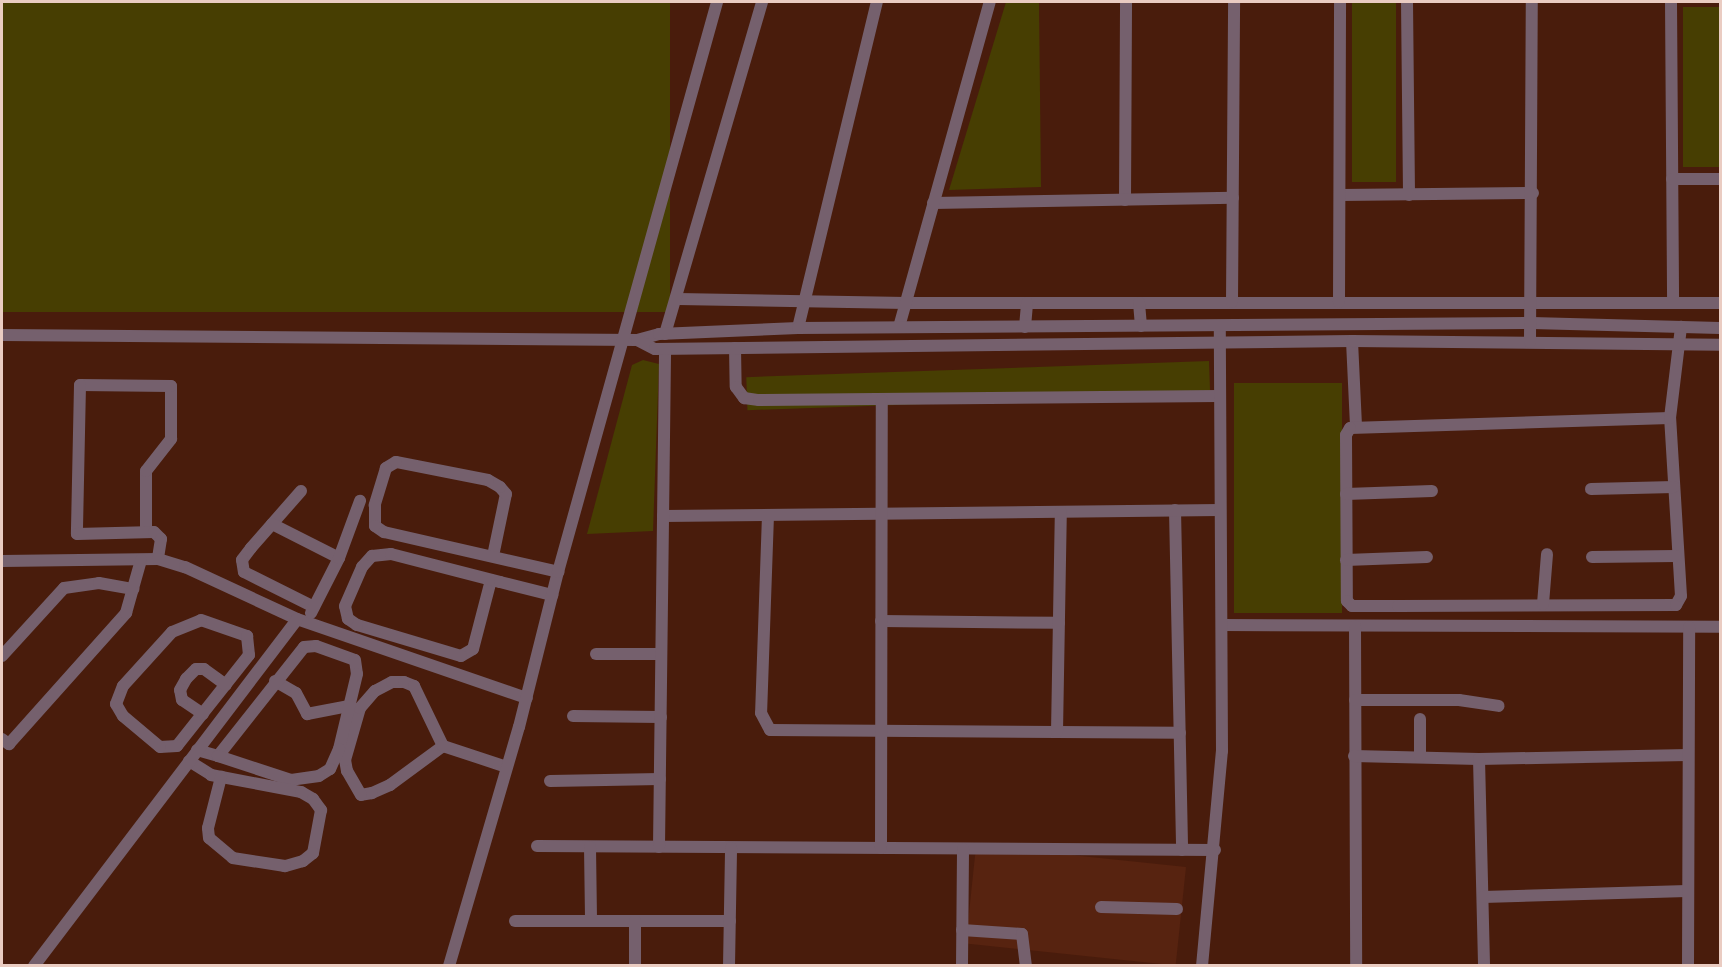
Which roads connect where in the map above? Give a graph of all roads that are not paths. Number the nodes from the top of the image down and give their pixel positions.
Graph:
1 (717, 2) edge
2 (762, 2) edge
3 (877, 2) edge
4 (990, 2) edge
5 (1126, 2) edge
6 (1234, 2) edge
7 (1340, 2) edge
8 (1407, 2) edge
9 (1532, 2) edge
10 (1671, 2) edge
11 (1672, 179) junction
12 (1720, 179) edge
13 (1533, 193) junction
14 (1341, 195) junction
15 (1409, 195) junction
16 (1233, 198) junction
17 (1125, 200) junction
18 (933, 203) junction
19 (678, 299) junction
20 (802, 302) junction
21 (1232, 302) junction
22 (1338, 302) junction
23 (1531, 302) junction
24 (906, 303) junction
25 (1028, 303) junction
26 (1138, 303) junction
27 (1673, 303) junction
28 (1720, 303) edge
29 (1532, 322) junction
30 (1141, 326) junction
31 (1220, 326) junction
32 (898, 327) junction
33 (1025, 327) junction
34 (1681, 327) junction
35 (798, 328) junction
36 (1720, 328) edge
37 (665, 334) junction
38 (2, 335) edge
39 (623, 340) junction
40 (637, 340) junction
41 (1352, 341) junction
42 (1530, 342) junction
43 (1221, 343) junction
44 (1681, 345) junction
45 (1720, 345) edge
46 (735, 348) junction
47 (665, 349) junction
48 (1219, 396) junction
49 (882, 400) junction
50 (1670, 417) junction
51 (1356, 426) junction
52 (1674, 487) junction
53 (1591, 489) dead end
54 (1432, 490) dead end
55 (301, 491) dead end
56 (1346, 494) junction
57 (360, 501) dead end
58 (1175, 510) junction
59 (1220, 510) junction
60 (1061, 512) junction
61 (882, 514) junction
62 (768, 515) junction
63 (663, 516) junction
64 (272, 524) junction
65 (146, 530) junction
66 (1547, 554) dead end
67 (493, 556) junction
68 (1427, 556) dead end
69 (1676, 556) junction
70 (1592, 557) dead end
71 (339, 558) junction
72 (158, 559) junction
73 (141, 560) junction
74 (1346, 560) junction
75 (2, 561) edge
76 (558, 572) junction
77 (491, 580) junction
78 (133, 589) junction
79 (552, 595) junction
80 (1543, 604) junction
81 (314, 607) junction
82 (302, 620) junction
83 (881, 621) junction
84 (1059, 623) junction
85 (1222, 626) junction
86 (1355, 626) junction
87 (1689, 627) junction
88 (1720, 627) edge
89 (596, 654) dead end
90 (661, 654) junction
91 (2, 656) edge
92 (275, 681) junction
93 (226, 685) junction
94 (216, 698) junction
95 (527, 698) junction
96 (1355, 700) junction
97 (349, 706) junction
98 (1499, 706) dead end
99 (230, 707) junction
100 (203, 714) junction
101 (573, 716) dead end
102 (661, 717) junction
103 (1420, 719) dead end
104 (881, 731) junction
105 (1057, 732) junction
106 (1180, 734) junction
107 (4, 745) edge
108 (443, 746) junction
109 (197, 750) junction
110 (1688, 755) junction
111 (218, 756) junction
112 (1354, 756) junction
113 (1420, 758) junction
114 (1479, 759) junction
115 (189, 761) junction
116 (507, 767) junction
117 (221, 777) junction
118 (660, 779) junction
119 (550, 781) dead end
120 (537, 846) dead end
121 (590, 847) junction
122 (659, 847) junction
123 (731, 848) junction
124 (881, 848) junction
125 (963, 849) junction
126 (1182, 850) junction
127 (1215, 850) junction
128 (1687, 891) junction
129 (1483, 897) junction
130 (1101, 908) dead end
131 (1177, 909) dead end
132 (515, 921) dead end
133 (591, 921) junction
134 (635, 921) junction
135 (730, 921) junction
136 (962, 930) junction
137 (34, 966) edge
138 (449, 966) edge
139 (635, 966) edge
140 (729, 966) edge
141 (962, 966) edge
142 (1026, 966) edge
143 (1202, 966) edge
144 (1356, 966) edge
145 (1484, 966) edge
146 (1688, 966) edge

1 - 39 street
2 - 19 street
3 - 20 street
4 - 18 street
5 - 17 street
6 - 16 street
7 - 14 street
8 - 15 street
9 - 13 street
10 - 11 street
11 - 12 street
11 - 27 street
13 - 15 street
13 - 23 street
14 - 15 street
14 - 22 street
16 - 17 street
16 - 21 street
17 - 18 street
18 - 24 street
19 - 20 street
19 - 37 street
20 - 24 street
20 - 35 street
21 - 22 street
21 - 26 street
22 - 23 street
23 - 27 street
23 - 29 street
24 - 25 street
24 - 32 street
25 - 26 street
25 - 33 street
26 - 30 street
27 - 28 street
29 - 31 street
29 - 34 street
29 - 42 street
30 - 31 street
30 - 33 street
31 - 43 street
32 - 33 street
32 - 35 street
34 - 36 street
34 - 44 street
35 - 37 street
37 - 40 street
38 - 39 street
39 - 40 street
39 - 76 street
40 - 47 street
41 - 42 street
41 - 43 street
41 - 51 street
42 - 44 street
43 - 46 street
43 - 48 street
44 - 45 street
44 - 50 street
46 - 47 street
46 - 49 street
47 - 63 street
48 - 49 street
48 - 59 street
49 - 61 street
50 - 51 street
50 - 52 street
51 - 56 street
52 - 53 street
52 - 69 street
54 - 56 street
55 - 64 street
56 - 74 street
57 - 71 street
58 - 59 street
58 - 60 street
58 - 106 street
59 - 85 street
60 - 61 street
60 - 84 street
61 - 62 street
61 - 83 street
62 - 63 street
62 - 104 street
63 - 90 street
64 - 71 street
64 - 81 street
65 - 65 street
65 - 72 street
66 - 80 street
67 - 67 street
67 - 76 street
68 - 74 street
69 - 70 street
69 - 80 street
71 - 81 street
72 - 73 street
72 - 82 street
73 - 75 street
73 - 78 street
74 - 80 street
76 - 79 street
77 - 77 street
77 - 79 street
78 - 91 street
78 - 107 street
79 - 95 street
81 - 82 street
82 - 95 street
82 - 99 street
83 - 84 street
83 - 104 street
84 - 105 street
85 - 86 street
85 - 127 street
86 - 87 street
86 - 96 street
87 - 88 street
87 - 110 street
89 - 90 street
90 - 102 street
92 - 97 street
92 - 97 street
92 - 111 street
93 - 94 street
93 - 100 street
93 - 100 street
94 - 99 street
94 - 100 street
95 - 116 street
96 - 98 street
96 - 112 street
97 - 111 street
99 - 109 street
101 - 102 street
102 - 118 street
103 - 113 street
104 - 105 street
104 - 124 street
105 - 106 street
106 - 126 street
108 - 108 street
108 - 116 street
109 - 111 street
109 - 115 street
110 - 114 street
110 - 128 street
112 - 113 street
112 - 144 street
113 - 114 street
114 - 129 street
115 - 117 street
115 - 137 street
116 - 138 street
117 - 117 street
118 - 119 street
118 - 122 street
120 - 121 street
121 - 122 street
121 - 133 street
122 - 123 street
123 - 124 street
123 - 135 street
124 - 125 street
125 - 126 street
125 - 136 street
126 - 127 street
127 - 143 street
128 - 129 street
128 - 146 street
129 - 145 street
130 - 131 street
132 - 133 street
133 - 134 street
134 - 135 street
134 - 139 street
135 - 140 street
136 - 141 street
136 - 142 street

